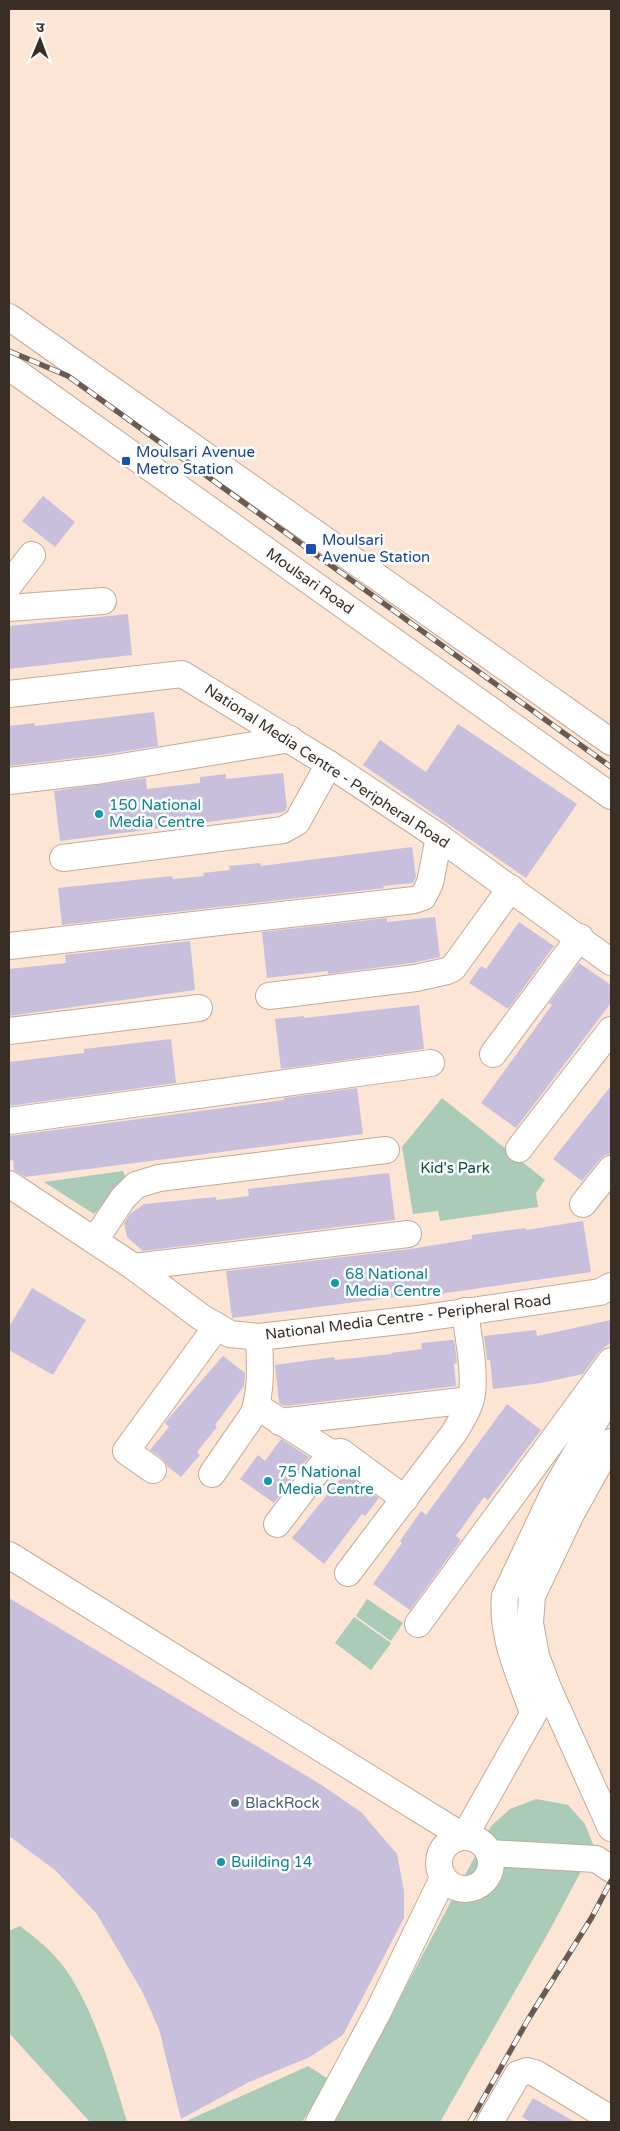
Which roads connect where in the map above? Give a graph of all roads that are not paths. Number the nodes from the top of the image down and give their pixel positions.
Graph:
1 (9, 317) edge
2 (9, 367) edge
3 (32, 555) dead end
4 (9, 585) edge
5 (103, 601) dead end
6 (9, 608) edge
7 (9, 694) edge
8 (290, 739) junction
9 (611, 742) edge
10 (329, 764) junction
11 (9, 781) edge
12 (611, 796) edge
13 (439, 837) junction
14 (62, 858) dead end
15 (511, 888) junction
16 (580, 937) junction
17 (9, 946) edge
18 (611, 962) edge
19 (270, 996) dead end
20 (199, 1008) dead end
21 (611, 1030) edge
22 (9, 1032) edge
23 (493, 1054) dead end
24 (431, 1063) dead end
25 (9, 1121) edge
26 (519, 1149) dead end
27 (386, 1150) dead end
28 (611, 1169) edge
29 (9, 1184) edge
30 (583, 1204) dead end
31 (408, 1234) dead end
32 (95, 1240) junction
33 (134, 1266) junction
34 (611, 1286) edge
35 (465, 1311) junction
36 (217, 1326) junction
37 (259, 1336) junction
38 (611, 1361) edge
39 (611, 1393) edge
40 (470, 1400) junction
41 (256, 1406) junction
42 (280, 1422) junction
43 (611, 1442) edge
44 (331, 1453) junction
45 (153, 1470) dead end
46 (212, 1474) dead end
47 (405, 1499) junction
48 (277, 1524) dead end
49 (544, 1542) junction
50 (9, 1555) edge
51 (348, 1573) dead end
52 (418, 1624) dead end
53 (548, 1688) junction
54 (533, 1713) junction
55 (611, 1828) edge
56 (464, 1837) junction
57 (489, 1853) junction
58 (604, 1864) edge
59 (443, 1878) junction
60 (611, 2119) edge
61 (319, 2122) edge
62 (490, 2122) edge

1 - 9 street
2 - 12 street, Moulsari Road
3 - 4 street
5 - 6 street
7 - 8 street, National Media Centre - Peripheral Road
8 - 10 street, National Media Centre - Peripheral Road
8 - 11 street
10 - 13 street, National Media Centre - Peripheral Road
10 - 14 street
13 - 15 street, National Media Centre - Peripheral Road
13 - 17 street
15 - 16 street, National Media Centre - Peripheral Road
15 - 19 street
16 - 18 street, National Media Centre - Peripheral Road
16 - 23 street
20 - 22 street
21 - 26 street
24 - 25 street
27 - 32 street
28 - 30 street
29 - 32 street, National Media Centre - Peripheral Road
31 - 33 street
32 - 33 street, National Media Centre - Peripheral Road
33 - 36 street, National Media Centre - Peripheral Road
34 - 35 street, National Media Centre - Peripheral Road
35 - 37 street, National Media Centre - Peripheral Road
35 - 40 street
36 - 37 street, National Media Centre - Peripheral Road
36 - 45 street
37 - 41 street
38 - 52 street
39 - 49 street
40 - 42 street
40 - 47 street
41 - 42 street
41 - 46 street
42 - 44 street
43 - 49 street
44 - 47 street
44 - 48 street
47 - 51 street
49 - 53 street
49 - 54 street
50 - 56 street
53 - 54 street
53 - 55 street
54 - 56 street
55 - 58 street
56 - 57 street
56 - 59 street
57 - 58 street
57 - 59 street
59 - 61 street
60 - 62 street

